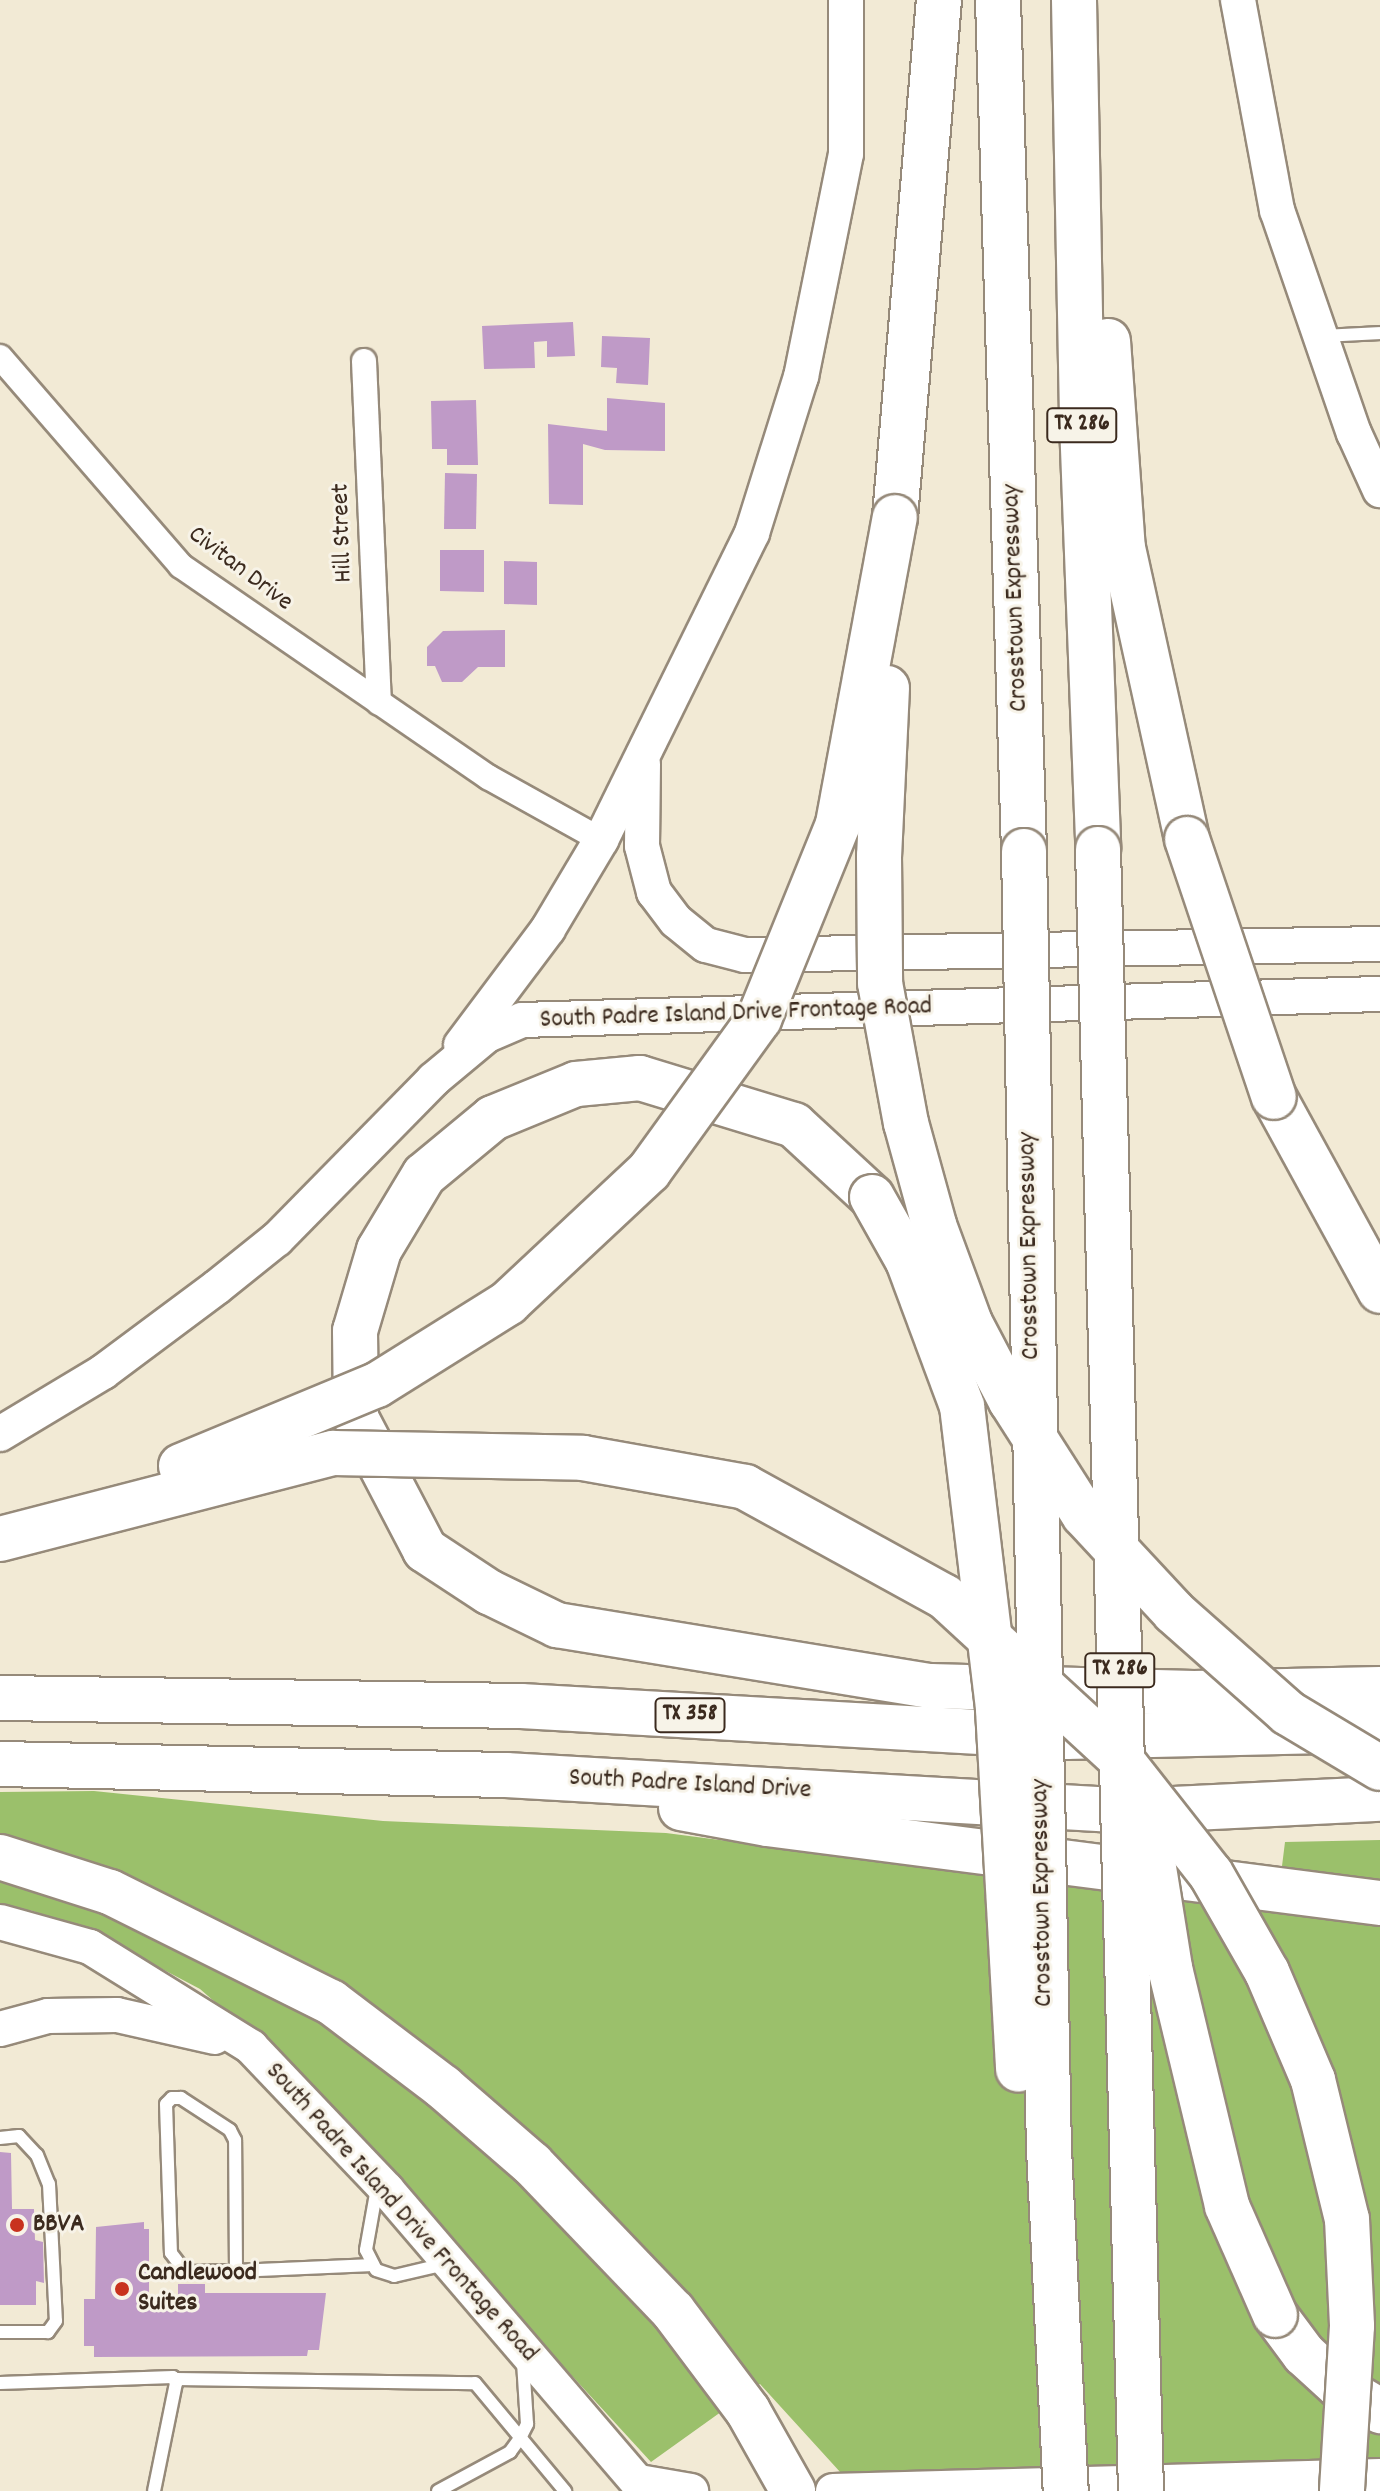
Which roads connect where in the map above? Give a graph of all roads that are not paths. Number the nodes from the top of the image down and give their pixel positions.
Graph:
1 (846, 0) edge
2 (939, 0) edge
3 (998, 0) edge
4 (1074, 0) edge
5 (1084, 0) edge
6 (1238, 0) edge
7 (1380, 333) edge
8 (1320, 336) junction
9 (0, 357) edge
10 (364, 361) dead end
11 (1380, 490) edge
12 (895, 517) junction
13 (379, 703) junction
14 (643, 753) junction
15 (601, 840) junction
16 (1380, 944) edge
17 (1380, 994) edge
18 (433, 1080) junction
19 (1380, 1291) edge
20 (0, 1434) edge
21 (0, 1537) edge
22 (1120, 1652) junction
23 (1380, 1689) edge
24 (0, 1698) edge
25 (1380, 1730) edge
26 (0, 1764) edge
27 (1380, 1768) edge
28 (506, 1775) junction
29 (1380, 1799) edge
30 (0, 1857) edge
31 (1380, 1903) edge
32 (0, 1922) edge
33 (0, 2029) edge
34 (251, 2047) junction
35 (0, 2138) edge
36 (378, 2180) junction
37 (449, 2263) junction
38 (373, 2265) junction
39 (236, 2271) junction
40 (0, 2332) edge
41 (521, 2346) junction
42 (176, 2379) junction
43 (0, 2383) edge
44 (1380, 2411) edge
45 (520, 2438) junction
46 (1380, 2476) edge
47 (642, 2487) edge
48 (447, 2489) edge
49 (154, 2491) edge
50 (565, 2491) edge
51 (691, 2491) edge
52 (793, 2491) edge
53 (833, 2491) edge
54 (1041, 2491) edge
55 (1066, 2491) edge
56 (1141, 2491) edge
57 (1342, 2491) edge

1 - 14 main road
2 - 12 highway
3 - 55 highway, Crosstown Expressway / TX 286, bridge
4 - 22 highway, TX 286, bridge
5 - 19 highway, bridge
6 - 8 main road
7 - 8 lane
8 - 11 main road
9 - 13 street, Civitan Drive
10 - 13 street, Hill Street
12 - 21 highway, bridge
12 - 27 highway, bridge
13 - 15 street, Civitan Drive
14 - 15 main road
14 - 16 main road
15 - 18 main road
17 - 18 main road, South Padre Island Drive Frontage Road
18 - 20 main road, South Padre Island Drive Frontage Road
21 - 57 highway, bridge
22 - 44 highway, bridge
22 - 56 highway, TX 286, bridge
23 - 54 highway, bridge
24 - 25 highway, TX 358
26 - 28 highway, South Padre Island Drive
28 - 29 highway, South Padre Island Drive
28 - 31 highway
30 - 52 highway
32 - 34 main road, South Padre Island Drive Frontage Road
33 - 34 main road
34 - 36 main road, South Padre Island Drive Frontage Road
35 - 40 lane
36 - 37 main road, South Padre Island Drive Frontage Road
36 - 38 lane
37 - 38 lane
37 - 41 main road, South Padre Island Drive Frontage Road
38 - 39 lane
39 - 39 lane
41 - 45 lane
41 - 47 main road, South Padre Island Drive Frontage Road
42 - 43 lane
42 - 45 lane
42 - 49 lane
45 - 48 lane
45 - 50 lane
46 - 53 main road
47 - 51 main road, South Padre Island Drive Frontage Road

